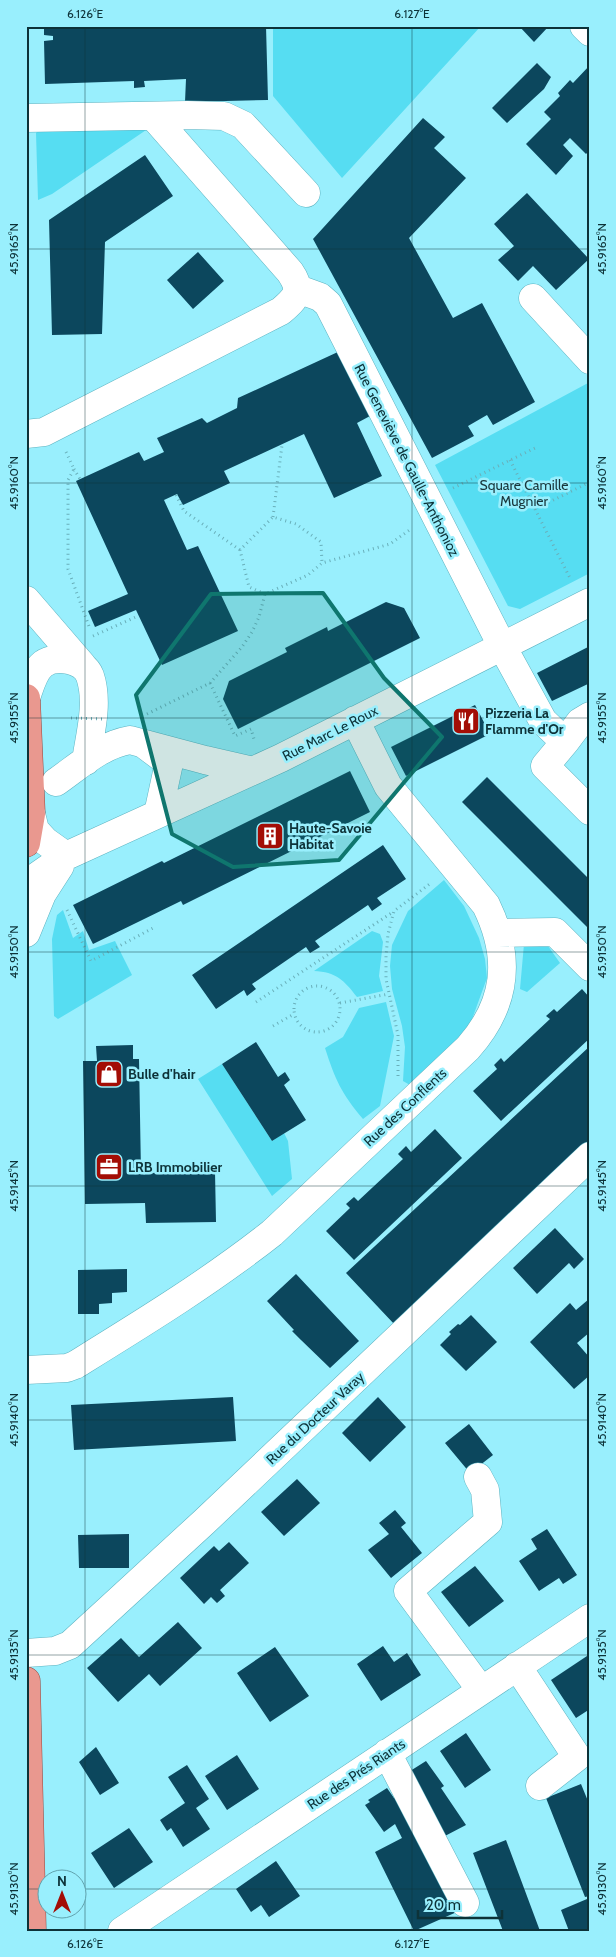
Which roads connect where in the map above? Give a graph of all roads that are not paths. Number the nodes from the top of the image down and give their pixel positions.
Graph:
1 (584, 26) edge
2 (590, 32) edge
3 (152, 116) junction
4 (26, 118) edge
5 (306, 194) dead end
6 (298, 289) junction
7 (533, 298) dead end
8 (590, 360) edge
9 (26, 434) edge
10 (26, 600) edge
11 (587, 604) edge
12 (502, 646) junction
13 (82, 665) junction
14 (26, 698) edge
15 (590, 716) edge
16 (355, 720) junction
17 (139, 742) junction
18 (564, 742) junction
19 (86, 761) junction
20 (168, 763) junction
21 (253, 771) junction
22 (56, 782) dead end
23 (212, 790) junction
24 (590, 811) edge
25 (30, 814) junction
26 (158, 814) junction
27 (26, 843) edge
28 (26, 854) edge
29 (60, 866) junction
30 (26, 884) edge
31 (26, 933) edge
32 (498, 933) junction
33 (590, 967) edge
34 (590, 1156) edge
35 (26, 1370) edge
36 (478, 1477) dead end
37 (590, 1618) edge
38 (26, 1653) edge
39 (517, 1666) junction
40 (26, 1681) edge
41 (482, 1690) junction
42 (387, 1753) junction
43 (540, 1786) dead end
44 (466, 1904) dead end
45 (32, 1931) edge
46 (122, 1931) edge

1 - 2 street
3 - 4 street
3 - 5 street
3 - 6 street
6 - 9 street
6 - 12 street, Rue Geneviève de Gaulle-Anthonioz
7 - 8 street
10 - 13 street
11 - 12 street, Rue Marc Le Roux
12 - 16 street, Rue Marc Le Roux
12 - 18 street, Rue Geneviève de Gaulle-Anthonioz
13 - 14 street
13 - 19 street
14 - 25 main road
15 - 18 street
16 - 21 street, Rue Marc Le Roux
16 - 32 street, Rue des Conflents
17 - 19 street
17 - 20 street
17 - 21 street
18 - 24 street
19 - 22 street
20 - 23 street
20 - 26 street
21 - 23 street, Rue Marc Le Roux
23 - 26 street, Rue Marc Le Roux
25 - 27 main road
25 - 29 street
26 - 29 street, Rue Marc Le Roux
28 - 29 street
29 - 30 street, Rue Marc Le Roux
29 - 31 street
32 - 33 street
32 - 35 street, Rue des Conflents
34 - 38 street, Rue du Docteur Varay
36 - 41 street
37 - 39 street, Rue des Prés Riants
39 - 41 street, Rue des Prés Riants
39 - 43 street
40 - 45 main road
41 - 42 street, Rue des Prés Riants
42 - 44 street
42 - 46 street, Rue des Prés Riants

